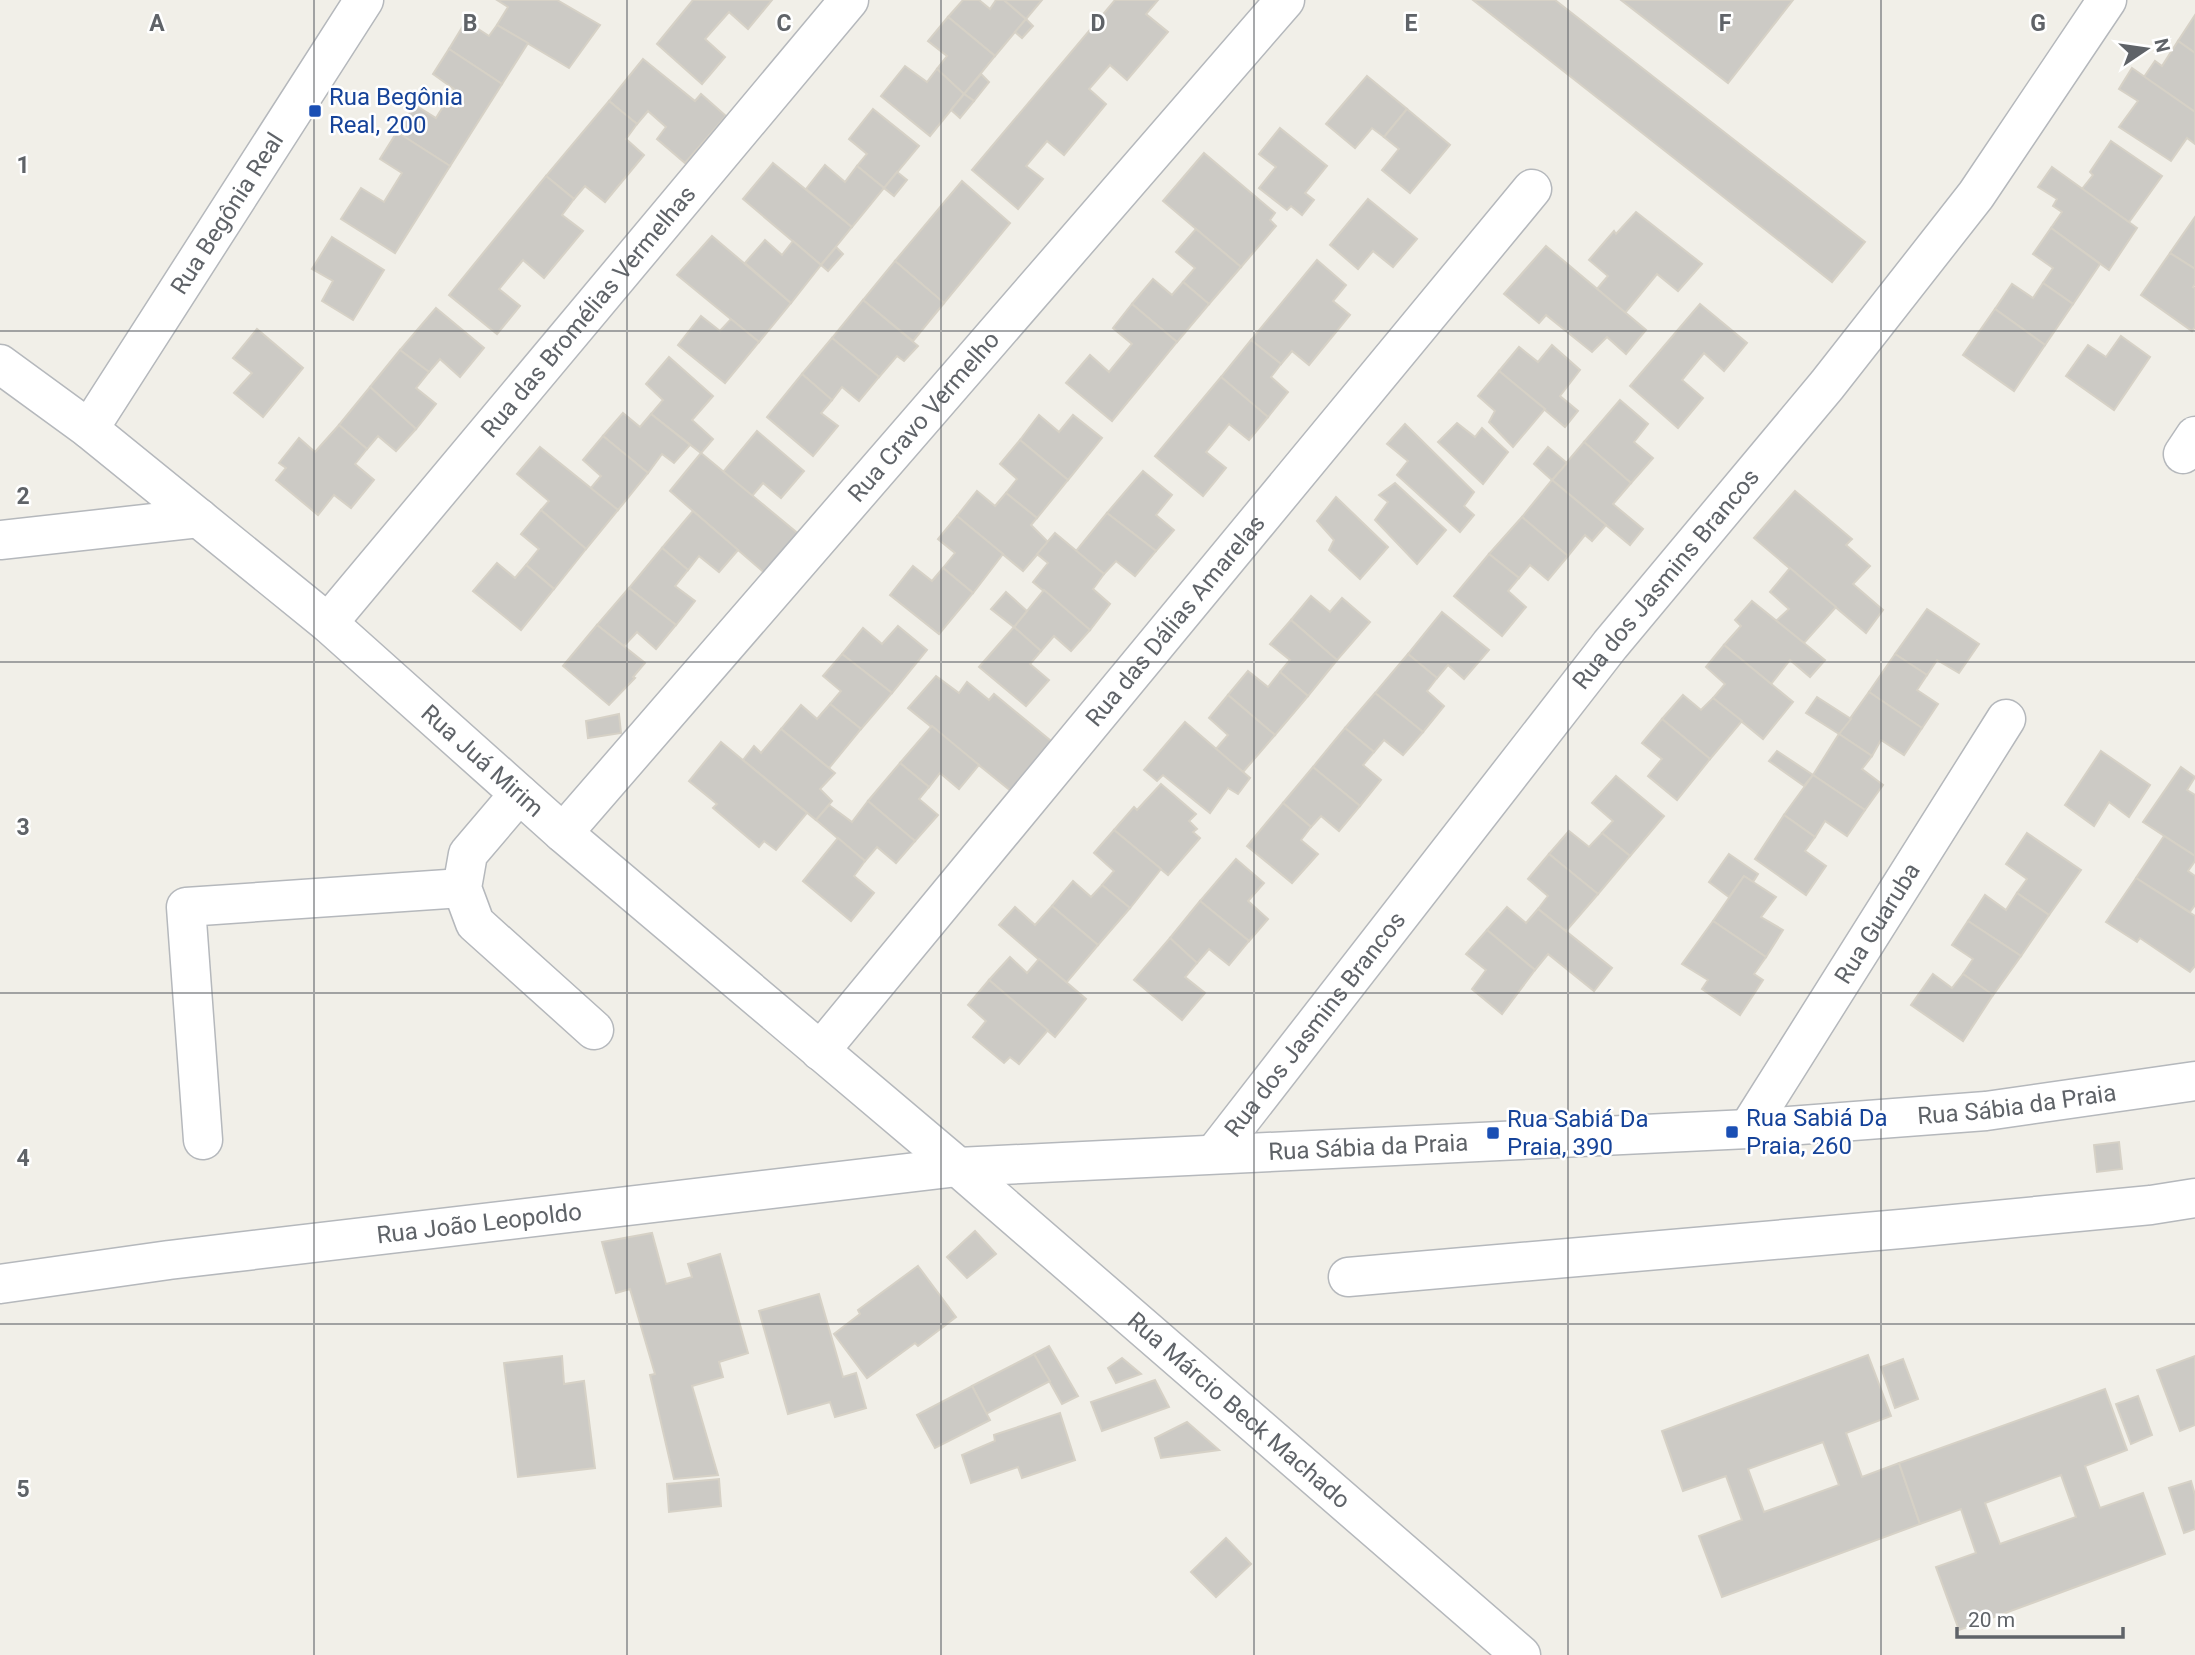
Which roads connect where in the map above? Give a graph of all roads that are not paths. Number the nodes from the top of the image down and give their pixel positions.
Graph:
1 (364, 0) edge
2 (849, 0) edge
3 (1285, 0) edge
4 (2107, 0) edge
5 (1532, 189) dead end
6 (0, 364) edge
7 (89, 429) junction
8 (199, 518) junction
9 (0, 540) edge
10 (328, 623) junction
11 (2006, 719) dead end
12 (519, 794) junction
13 (563, 833) junction
14 (462, 888) junction
15 (594, 1030) dead end
16 (820, 1051) junction
17 (2192, 1077) edge
18 (1748, 1129) junction
19 (204, 1140) dead end
20 (1214, 1153) junction
21 (958, 1167) junction
22 (2195, 1198) edge
23 (1348, 1277) dead end
24 (0, 1284) edge
25 (1521, 1655) edge

1 - 7 street, Rua Begônia Real
2 - 10 street, Rua das Bromélias Vermelhas
3 - 13 street, Rua Cravo Vermelho
4 - 20 street, Rua dos Jasmins Brancos
5 - 16 street, Rua das Dálias Amarelas
6 - 7 street, Rua Juá Mirim
7 - 8 street, Rua Juá Mirim
8 - 9 street
8 - 10 street, Rua Juá Mirim
10 - 12 street, Rua Juá Mirim
11 - 18 street, Rua Guaruba
12 - 13 street, Rua Juá Mirim
12 - 14 street
13 - 16 street, Rua Juá Mirim
14 - 15 street
14 - 19 street
16 - 21 street, Rua Juá Mirim
17 - 18 street, Rua Sábia da Praia
18 - 20 street, Rua Sábia da Praia
20 - 21 street, Rua Sábia da Praia
21 - 24 street, Rua João Leopoldo
21 - 25 street, Rua Márcio Beck Machado
22 - 23 street

